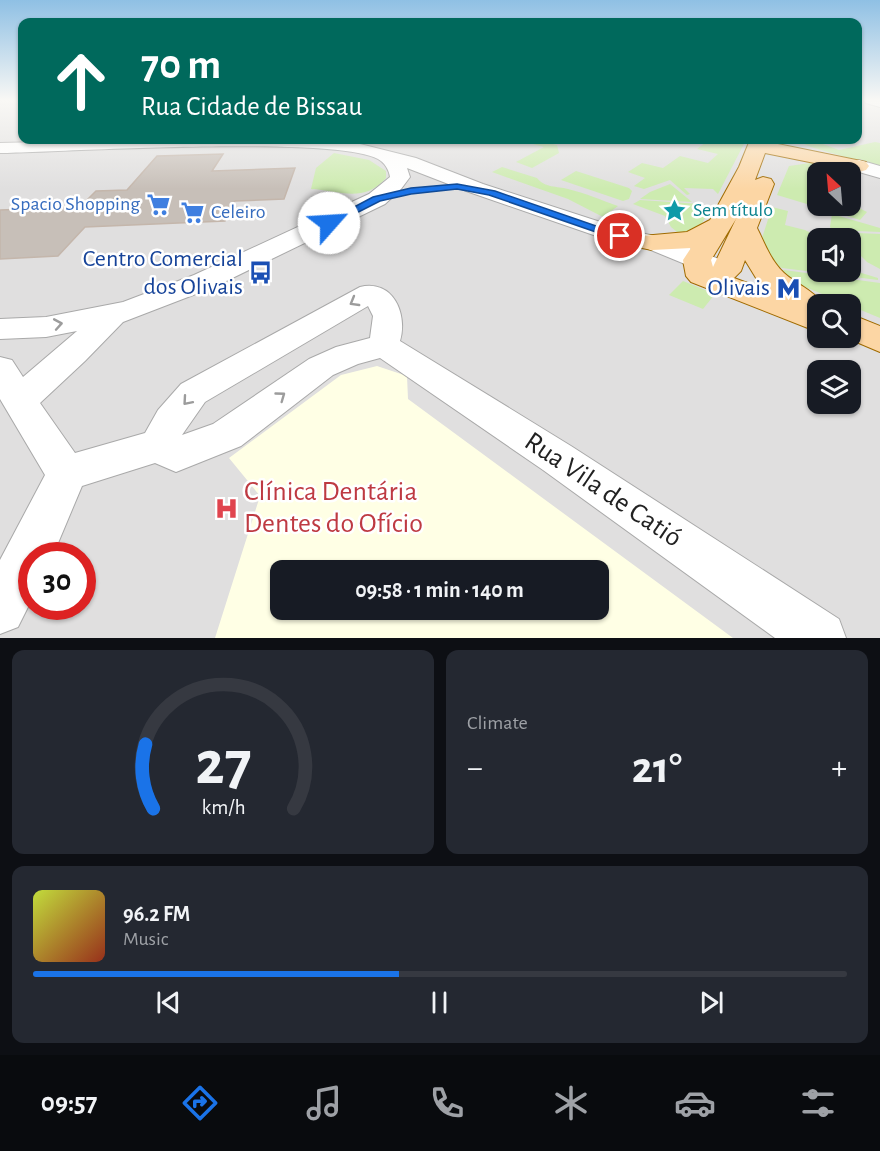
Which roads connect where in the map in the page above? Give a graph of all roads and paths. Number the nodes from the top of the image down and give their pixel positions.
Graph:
1 (18, 139) edge
2 (0, 144) edge
3 (73, 144) edge
4 (168, 144) edge
5 (327, 144) edge
6 (82, 146) junction
7 (771, 147) edge
8 (0, 148) edge
9 (386, 155) junction
10 (825, 158) junction
11 (842, 162) edge
12 (861, 167) edge
13 (880, 172) edge
14 (476, 188) junction
15 (377, 199) junction
16 (731, 227) junction
17 (620, 236) junction
18 (652, 242) junction
19 (708, 269) junction
20 (807, 306) edge
21 (807, 312) edge
22 (112, 315) junction
23 (0, 329) edge
24 (861, 331) edge
25 (861, 334) edge
26 (880, 340) edge
27 (383, 346) junction
28 (10, 384) edge
29 (158, 446) junction
30 (67, 472) junction
31 (3, 596) edge
32 (820, 638) edge

1 - 2 street
3 - 6 street
4 - 6 street
5 - 9 street
6 - 8 street
7 - 10 main road
7 - 10 main road
7 - 16 main road
9 - 14 street
9 - 15 street
10 - 11 main road
12 - 13 street
14 - 15 street
14 - 17 street
15 - 22 street
16 - 18 main road
16 - 19 main road
16 - 20 main road
17 - 18 street
17 - 19 street
18 - 19 street
19 - 21 main road
23 -> 22 street
22 - 28 street
24 - 26 main road
25 - 26 main road
29 -> 27 street
27 -> 29 street
27 - 32 street, Rua Vila de Catió
28 - 30 street
29 - 30 street
30 - 31 street

